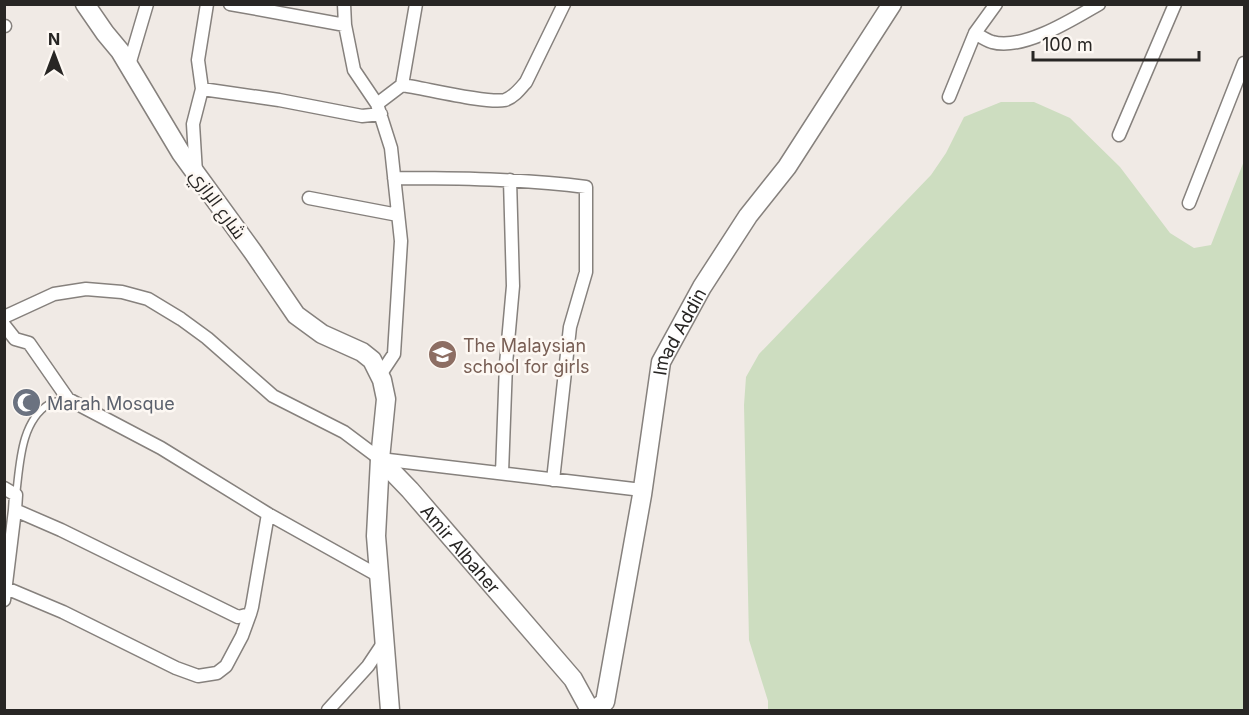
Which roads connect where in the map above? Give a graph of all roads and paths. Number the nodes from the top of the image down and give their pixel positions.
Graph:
1 (85, 4) edge
2 (147, 4) edge
3 (207, 4) edge
4 (230, 4) edge
5 (344, 4) edge
6 (416, 4) edge
7 (564, 4) edge
8 (892, 4) edge
9 (996, 4) edge
10 (1099, 4) edge
11 (1175, 4) edge
12 (345, 25) junction
13 (975, 33) junction
14 (1245, 63) edge
15 (129, 65) junction
16 (402, 85) junction
17 (202, 89) junction
18 (949, 97) dead end
19 (379, 109) junction
20 (1119, 135) dead end
21 (196, 174) junction
22 (394, 178) junction
23 (510, 180) junction
24 (309, 198) dead end
25 (1189, 203) dead end
26 (398, 215) junction
27 (4, 317) edge
28 (4, 325) edge
29 (380, 375) junction
30 (68, 399) junction
31 (380, 459) junction
32 (502, 473) junction
33 (553, 480) junction
34 (4, 488) edge
35 (642, 490) junction
36 (16, 495) junction
37 (15, 510) junction
38 (268, 514) junction
39 (379, 576) junction
40 (5, 594) edge
41 (250, 614) junction
42 (384, 642) junction
43 (328, 711) edge
44 (390, 711) edge
45 (592, 711) edge

1 - 15 street, شارع الرازي
2 - 15 street
3 - 17 street
4 - 12 street
5 - 12 street
6 - 16 street
7 - 16 street
8 - 35 street, Imad Addin
9 - 13 street
10 - 13 street
11 - 20 street
12 - 19 street
13 - 18 street
14 - 25 street
15 - 21 street, شارع الرازي
16 - 19 street
17 - 19 street
17 - 21 street
19 - 22 street
21 - 29 street, شارع الرازي
22 - 23 street
22 - 26 street
23 - 32 street
23 - 33 street
24 - 26 street
26 - 29 street
27 - 31 street
28 - 30 street
29 - 31 street
30 - 36 lane
30 - 38 street
31 - 32 street
31 - 39 street
31 - 45 street, Amir Albaher
32 - 33 street
33 - 35 street
34 - 36 street
35 - 45 street, Imad Addin
36 - 37 street
37 - 40 street
37 - 41 street
38 - 39 street
38 - 41 street
39 - 42 street
40 - 41 street
42 - 43 street
42 - 44 street

